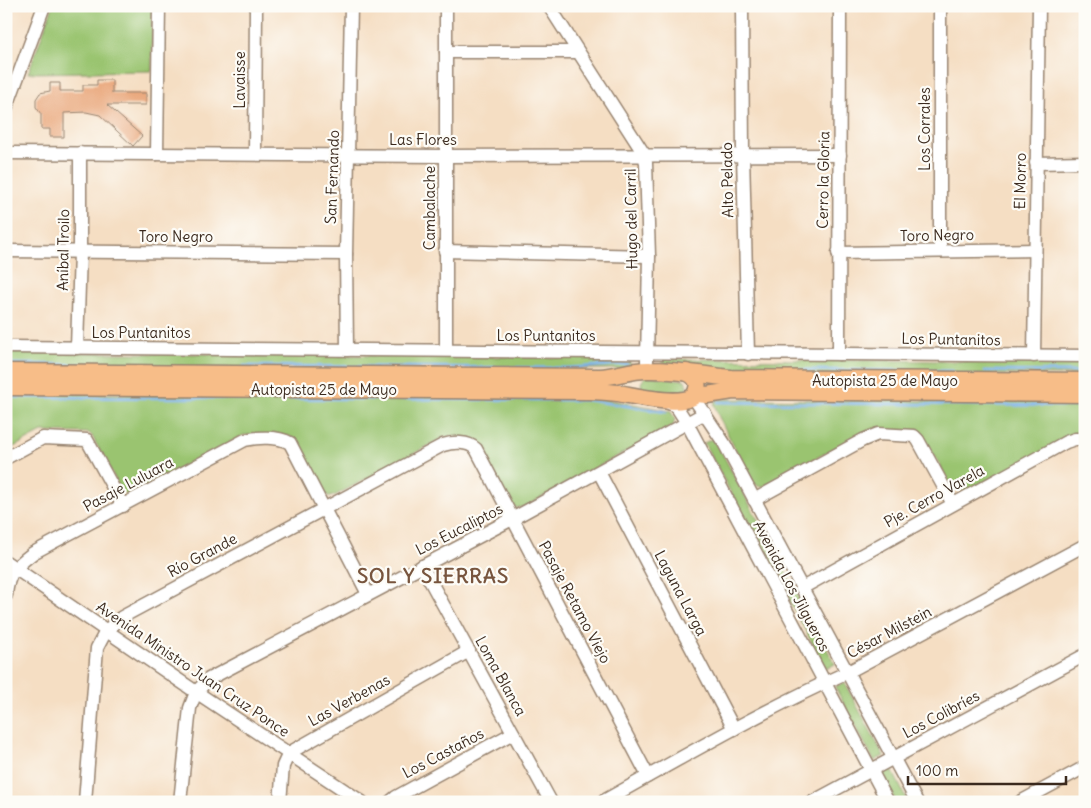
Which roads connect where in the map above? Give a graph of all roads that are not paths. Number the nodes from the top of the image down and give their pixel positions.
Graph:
1 (44, 6) edge
2 (159, 6) edge
3 (256, 6) edge
4 (351, 6) edge
5 (446, 6) edge
6 (549, 6) edge
7 (742, 6) edge
8 (840, 6) edge
9 (940, 6) edge
10 (1039, 6) edge
11 (446, 52) junction
12 (578, 52) junction
13 (6, 110) edge
14 (6, 153) edge
15 (80, 153) junction
16 (157, 154) junction
17 (255, 154) junction
18 (644, 154) junction
19 (743, 154) junction
20 (349, 155) junction
21 (840, 155) junction
22 (445, 156) junction
23 (1085, 162) edge
24 (1036, 163) junction
25 (1035, 250) junction
26 (6, 251) edge
27 (445, 251) junction
28 (940, 251) junction
29 (80, 252) junction
30 (838, 252) junction
31 (346, 254) junction
32 (648, 256) junction
33 (6, 347) edge
34 (78, 348) junction
35 (347, 350) junction
36 (446, 350) junction
37 (647, 352) junction
38 (748, 354) junction
39 (839, 354) junction
40 (1034, 356) junction
41 (1085, 356) edge
42 (645, 370) junction
43 (6, 372) edge
44 (686, 372) junction
45 (1085, 381) edge
46 (6, 387) edge
47 (1085, 394) edge
48 (694, 395) junction
49 (649, 399) junction
50 (705, 413) junction
51 (687, 423) junction
52 (1085, 439) edge
53 (472, 445) joint
54 (6, 458) edge
55 (599, 472) junction
56 (754, 500) junction
57 (953, 504) junction
58 (123, 506) junction
59 (324, 508) junction
60 (512, 520) junction
61 (1085, 545) edge
62 (10, 565) edge
63 (422, 566) junction
64 (802, 588) junction
65 (368, 594) junction
66 (6, 595) edge
67 (106, 631) junction
68 (469, 651) junction
69 (1085, 655) edge
70 (848, 672) junction
71 (824, 683) junction
72 (196, 692) junction
73 (734, 729) junction
74 (513, 733) junction
75 (289, 753) junction
76 (893, 759) junction
77 (1085, 767) edge
78 (870, 771) junction
79 (648, 776) junction
80 (85, 802) edge
81 (180, 802) edge
82 (280, 802) edge
83 (362, 802) edge
84 (390, 802) edge
85 (551, 802) edge
86 (602, 802) edge
87 (812, 802) edge
88 (888, 802) edge
89 (917, 802) edge
90 (1020, 802) edge

1 - 13 street
2 - 16 street
3 - 17 street, Lavaisse
4 - 20 street, San Fernando
5 - 11 street, Cambalache
6 - 12 street, Hugo del Carril
7 - 19 street, Alto Pelado
8 - 21 street, Cerro la Gloria
9 - 28 street, Los Corrales
10 - 24 street, El Morro
11 - 12 street
11 - 22 street, Cambalache
12 - 18 street, Hugo del Carril
14 - 15 street, Las Flores
15 - 16 street, Las Flores
15 - 29 street, Aníbal Troilo
16 - 17 street, Las Flores
17 - 20 street, Las Flores
18 - 19 street, Las Flores
18 - 22 street, Las Flores
18 - 32 street, Hugo del Carril
19 - 21 street, Las Flores
19 - 38 street, Alto Pelado
20 - 22 street, Las Flores
20 - 31 street, San Fernando
21 - 30 street, Cerro la Gloria
22 - 27 street, Cambalache
23 - 24 street
24 - 25 street, El Morro
25 - 28 street, Toro Negro
25 - 40 street, El Morro
26 - 29 street, Toro Negro
27 - 32 street
27 - 36 street, Cambalache
28 - 30 street, Toro Negro
29 - 31 street, Toro Negro
29 - 34 street, Aníbal Troilo
30 - 39 street, Cerro la Gloria
31 - 35 street, San Fernando
32 - 37 street, Hugo del Carril
33 - 34 street, Los Puntanitos
34 - 35 street, Los Puntanitos
35 - 36 street, Los Puntanitos
36 - 37 street, Los Puntanitos
37 - 38 street, Los Puntanitos
37 - 42 street, Hugo del Carril
38 - 39 street, Los Puntanitos
39 - 40 street, Los Puntanitos
40 - 41 street, Los Puntanitos
42 - 43 main road, Autopista 25 de Mayo
42 - 44 main road, Autopista 25 de Mayo
42 - 49 main road
44 - 45 main road, Autopista 25 de Mayo
44 - 48 main road
46 - 49 main road, Autopista 25 de Mayo
47 - 48 main road, Autopista 25 de Mayo
48 - 49 main road, Autopista 25 de Mayo
48 - 50 street, Avenida Los Jilgueros
49 - 51 street, Avenida Los Jilgueros
50 - 51 street, Los Eucaliptos
50 - 56 street, Avenida Los Jilgueros
51 - 55 street, Los Eucaliptos
51 - 71 street, Avenida Los Jilgueros
52 - 57 street, Pje. Cerro Varela
53 - 59 street, Río Grande
53 - 60 street, Pasaje Retamo Viejo
54 - 58 street
55 - 60 street, Los Eucaliptos
55 - 73 street, Laguna Larga
56 - 57 street
56 - 64 street, Avenida Los Jilgueros
57 - 64 street, Pje. Cerro Varela
58 - 59 street, Pasaje Luluara
58 - 62 street, Pasaje Luluara
59 - 65 street
59 - 67 street, Río Grande
60 - 63 street, Los Eucaliptos
60 - 79 street, Pasaje Retamo Viejo
61 - 70 street, César Milstein
62 - 66 street
62 - 67 street, Avenida Ministro Juan Cruz Ponce
63 - 65 street, Los Eucaliptos
63 - 68 street, Loma Blanca
64 - 70 street, Avenida Los Jilgueros
65 - 72 street, Los Eucaliptos
67 - 72 street, Avenida Ministro Juan Cruz Ponce
67 - 80 street, Río Grande
68 - 74 street, Loma Blanca
68 - 75 street, Las Verbenas
69 - 76 street, Los Colibríes
70 - 71 street, César Milstein
70 - 76 street, Avenida Los Jilgueros
71 - 73 street, César Milstein
71 - 78 street, Avenida Los Jilgueros
72 - 75 street, Avenida Ministro Juan Cruz Ponce
72 - 81 street
73 - 79 street, César Milstein
74 - 84 street, Los Castaños
74 - 85 street, Loma Blanca
75 - 82 street
75 - 83 street, Avenida Ministro Juan Cruz Ponce
76 - 78 street, Los Colibríes
76 - 89 street, Avenida Los Jilgueros
77 - 90 street
78 - 87 street, Los Colibríes
78 - 88 street, Avenida Los Jilgueros
79 - 86 street, César Milstein

